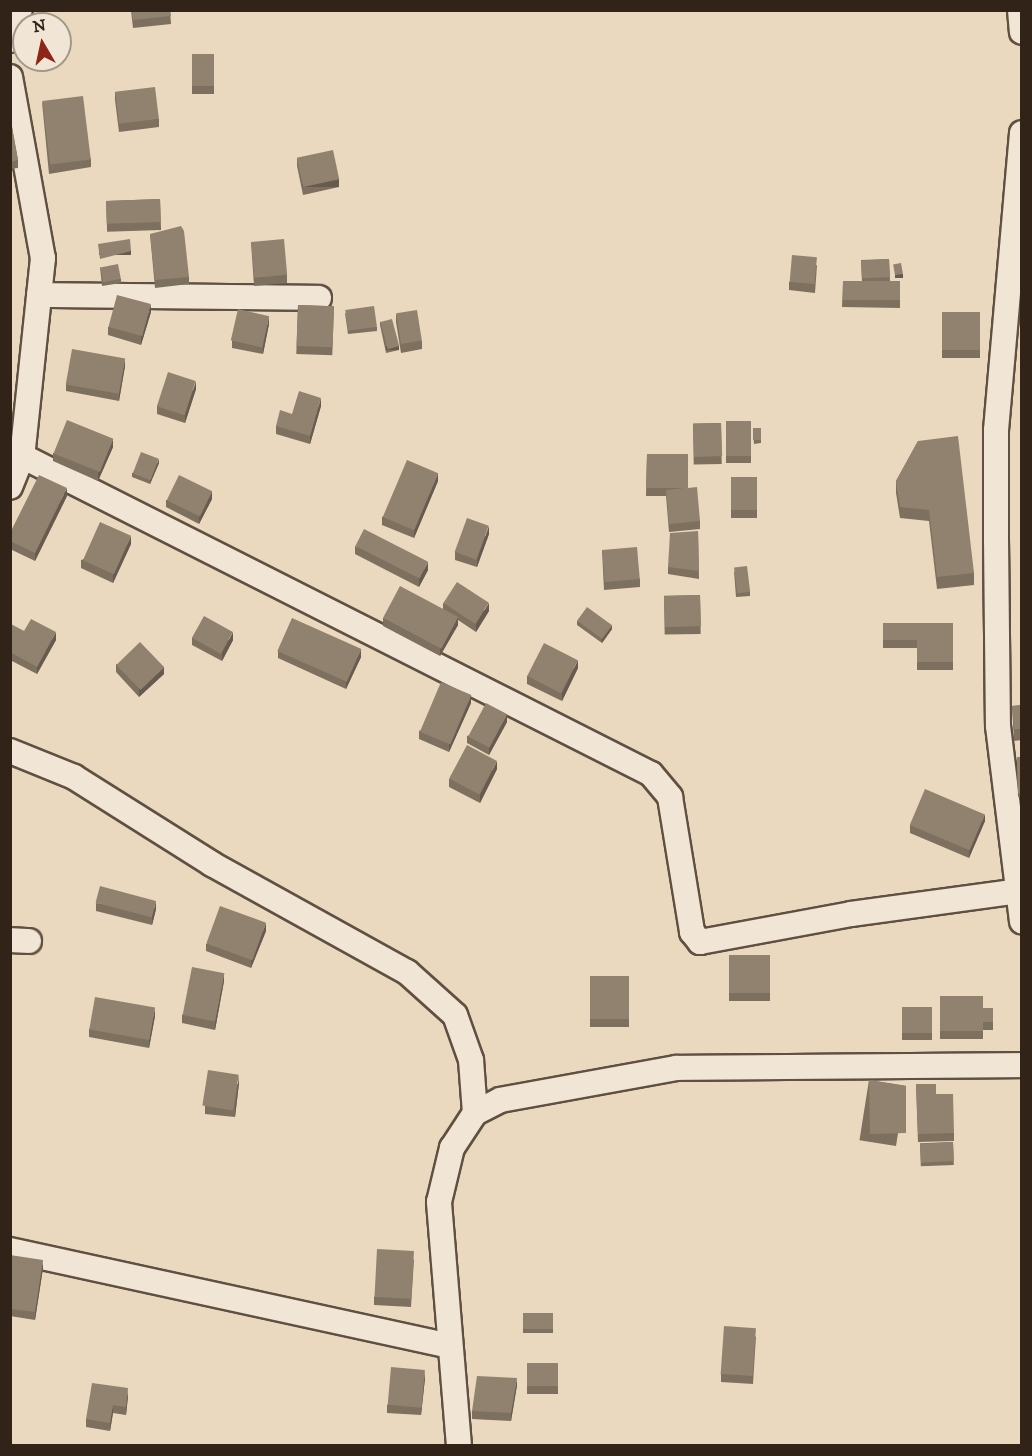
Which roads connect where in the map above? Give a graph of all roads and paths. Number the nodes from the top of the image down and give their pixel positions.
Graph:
1 (20, 10) edge
2 (1020, 10) edge
3 (1022, 32) edge
4 (10, 40) edge
5 (10, 77) edge
6 (1022, 133) edge
7 (39, 296) junction
8 (319, 298) dead end
9 (16, 453) edge
10 (10, 487) edge
11 (10, 751) edge
12 (1018, 891) junction
13 (1022, 922) edge
14 (1022, 1065) edge
15 (475, 1113) junction
16 (10, 1250) edge
17 (449, 1346) junction
18 (459, 1446) edge

1 - 4 street
2 - 3 street
5 - 7 street
6 - 12 street
7 - 8 street
7 - 9 street
9 - 10 street
9 - 12 street
11 - 15 street
12 - 13 street
14 - 15 street
15 - 17 street
16 - 17 street
17 - 18 street

